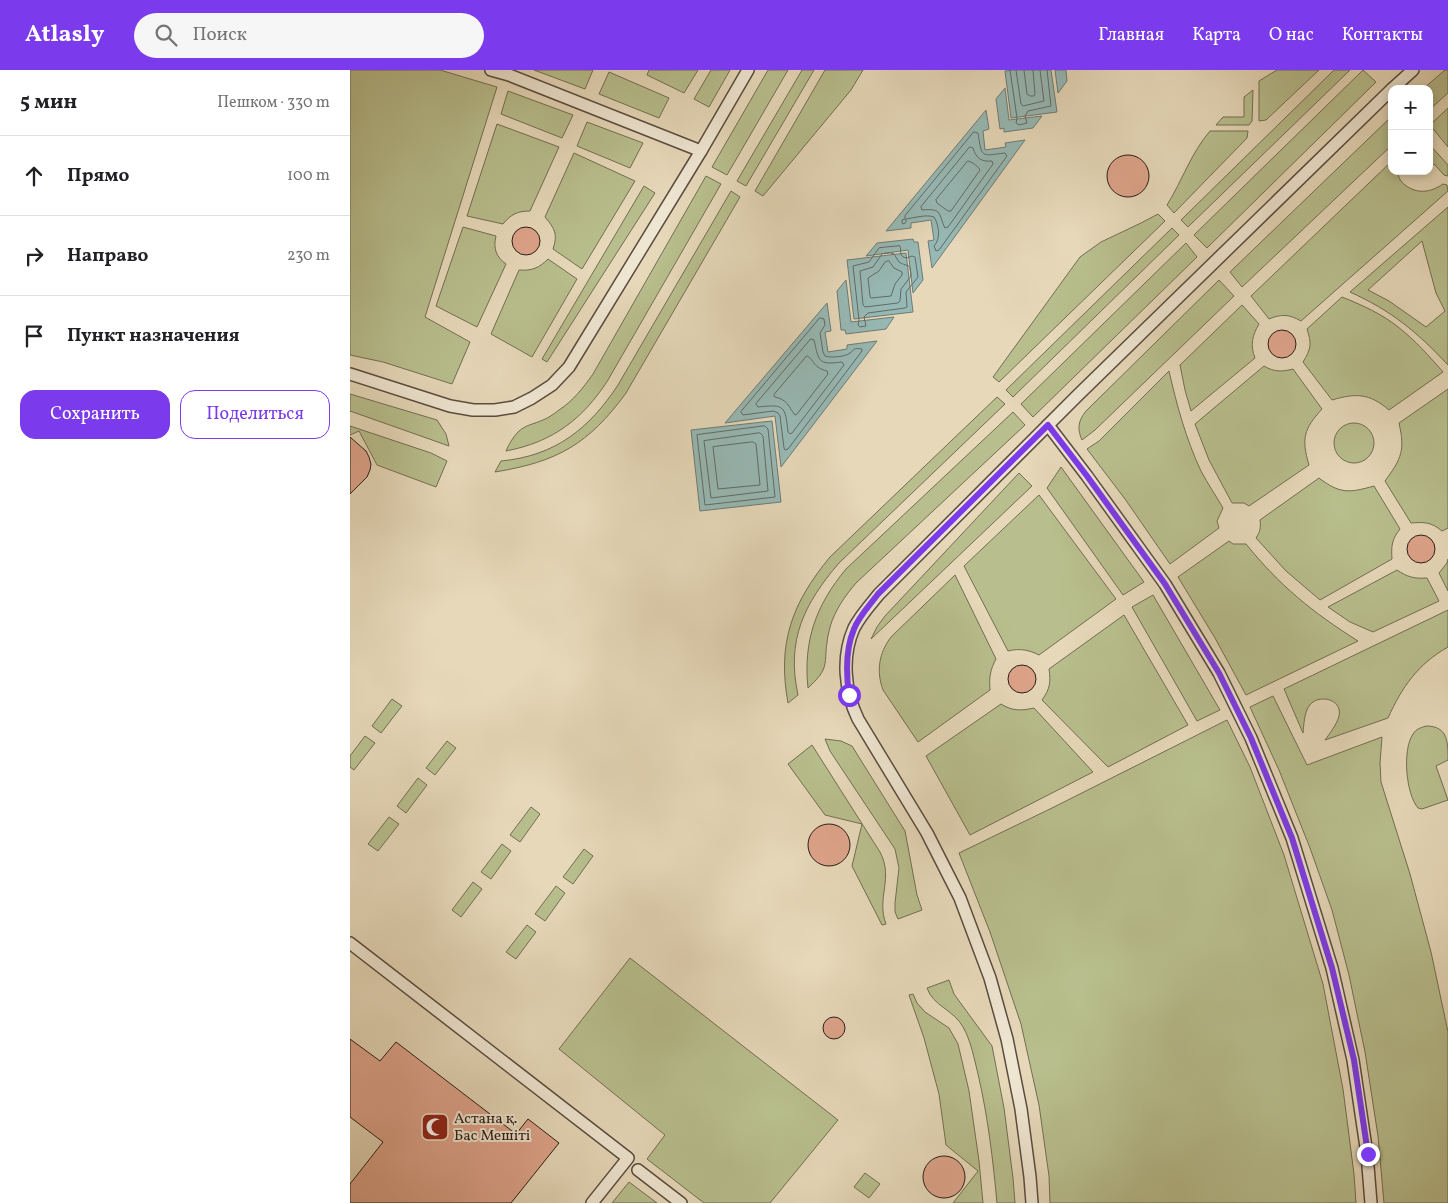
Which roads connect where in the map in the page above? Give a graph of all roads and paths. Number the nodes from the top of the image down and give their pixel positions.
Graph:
1 (492, 70) edge
2 (748, 70) edge
3 (1413, 70) edge
4 (1396, 85) edge
5 (1388, 93) edge
6 (701, 150) junction
7 (350, 374) edge
8 (1048, 425) junction
9 (350, 943) edge
10 (638, 1170) dead end
11 (592, 1203) edge
12 (680, 1203) edge
13 (1032, 1203) edge
14 (1371, 1203) edge

1 - 6 lane
2 - 6 lane
3 - 4 lane
5 - 8 lane
6 - 7 lane
8 - 13 lane
8 - 14 lane
9 - 11 lane
10 - 12 lane

